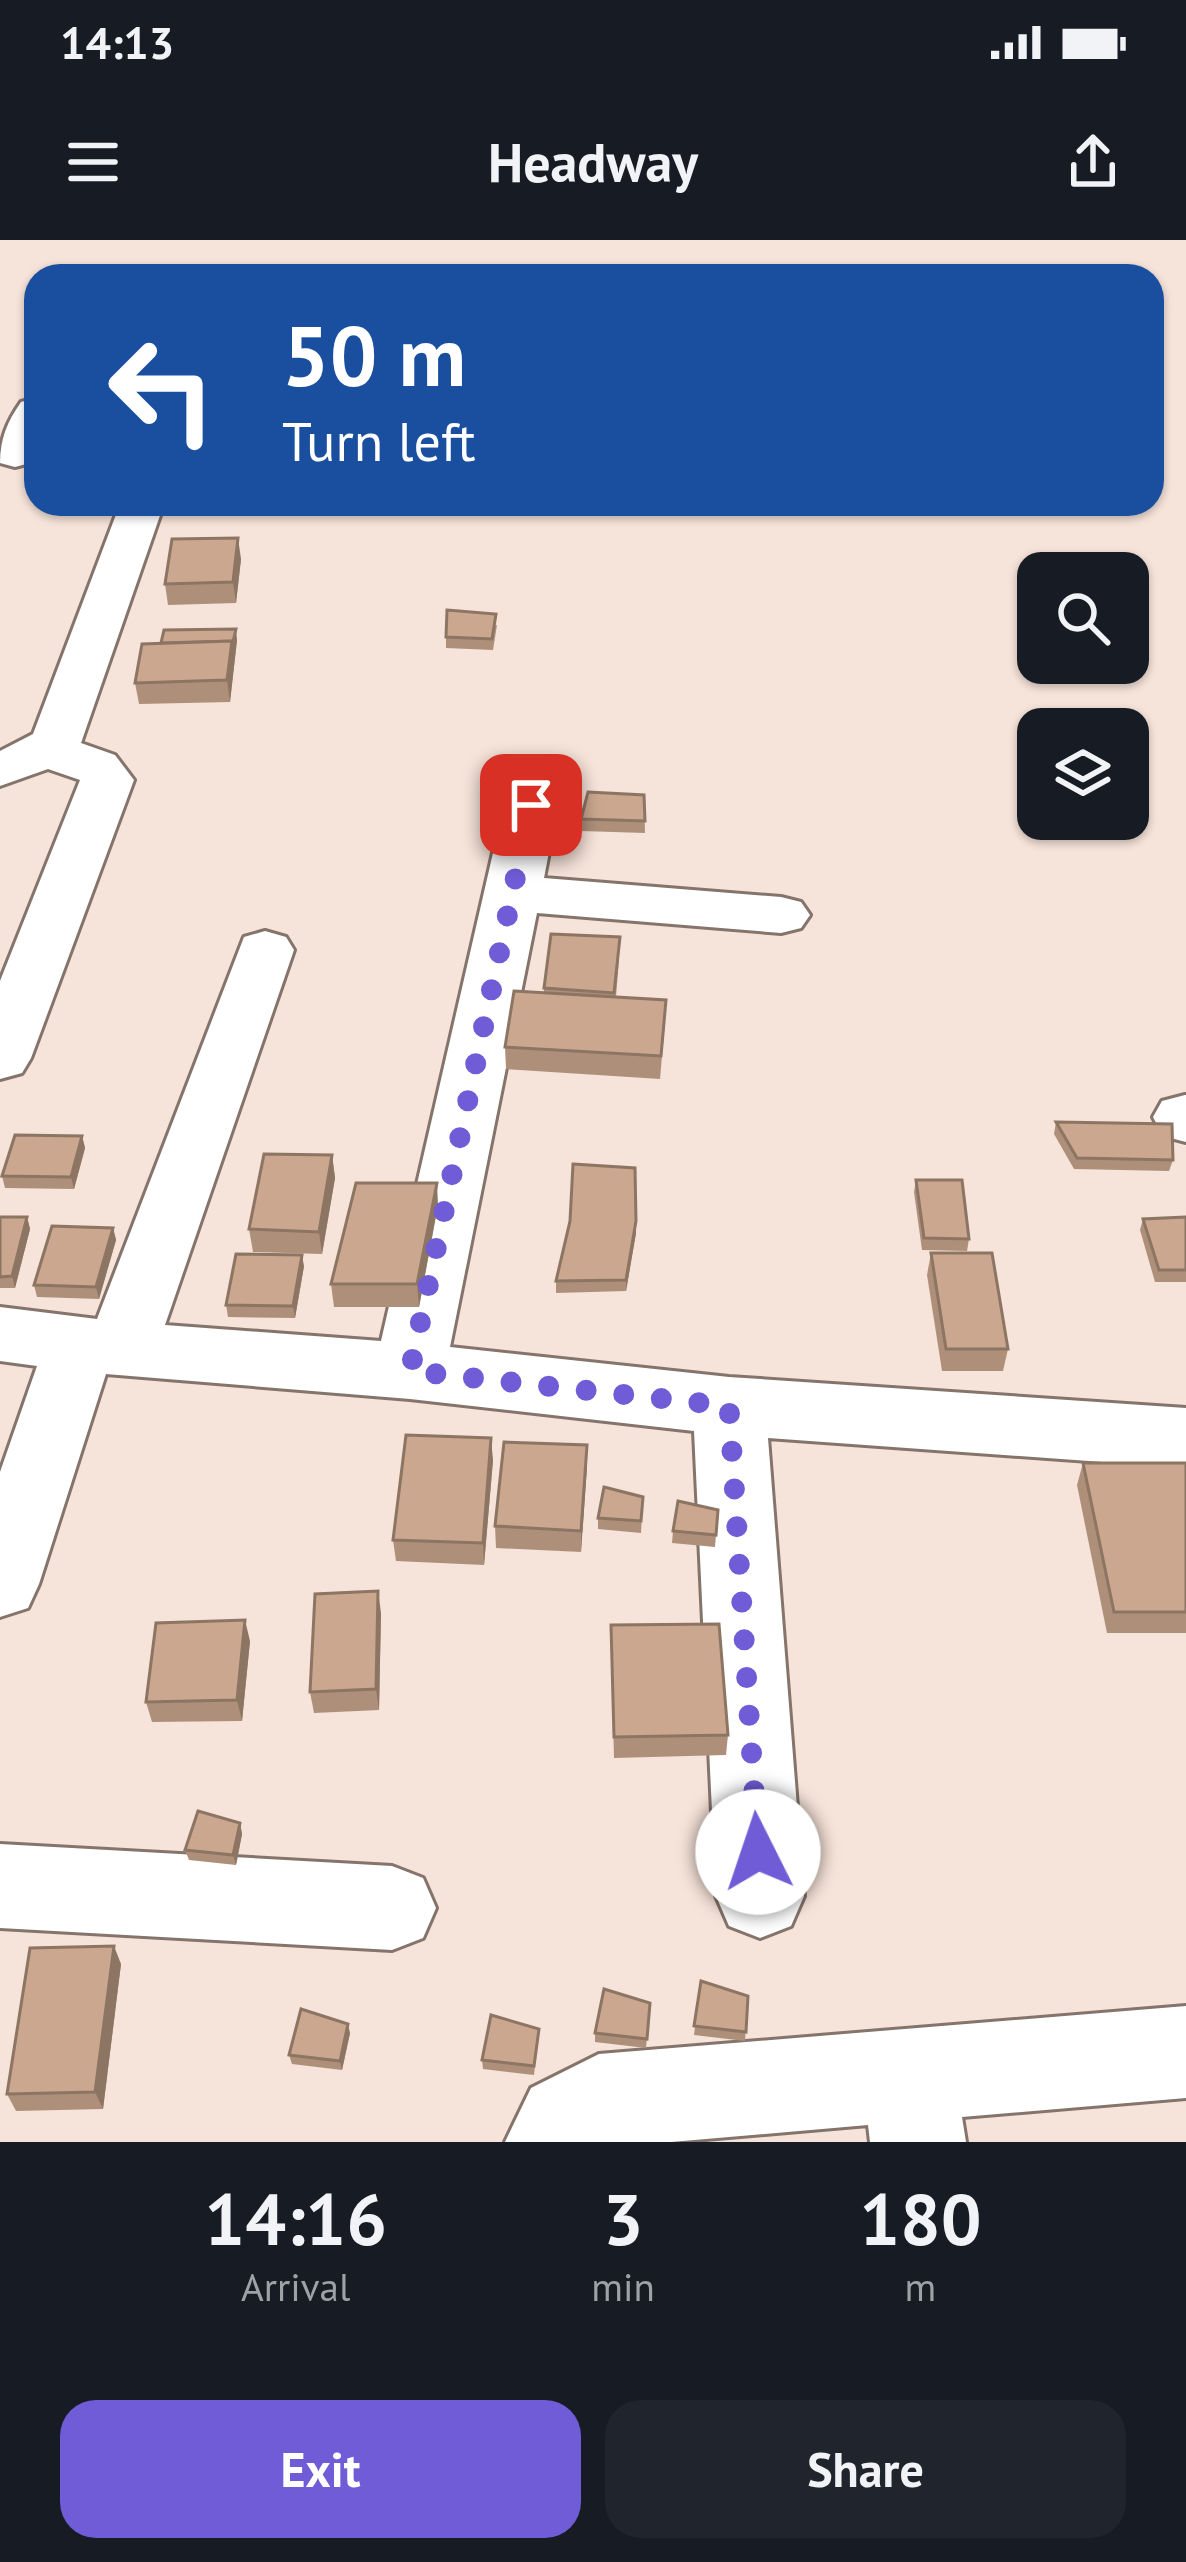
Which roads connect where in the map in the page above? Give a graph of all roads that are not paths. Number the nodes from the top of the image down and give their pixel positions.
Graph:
1 (138, 516) edge
2 (21, 761) edge
3 (531, 805) dead end
4 (512, 893) junction
5 (781, 915) dead end
6 (265, 950) dead end
7 (0, 1058) edge
8 (0, 1334) edge
9 (101, 1347) junction
10 (410, 1371) junction
11 (729, 1406) junction
12 (1186, 1438) edge
13 (0, 1584) edge
14 (0, 1886) edge
15 (760, 1896) dead end
16 (392, 1908) dead end
17 (1186, 2052) edge
18 (914, 2107) edge
19 (553, 2142) edge

1 - 2 street
2 - 7 street
3 - 4 street
4 - 5 street
4 - 10 street
6 - 9 street
8 - 9 street
9 - 10 street
9 - 13 street
10 - 11 street
11 - 12 street
11 - 15 street
14 - 16 street
17 - 18 street
18 - 19 street

